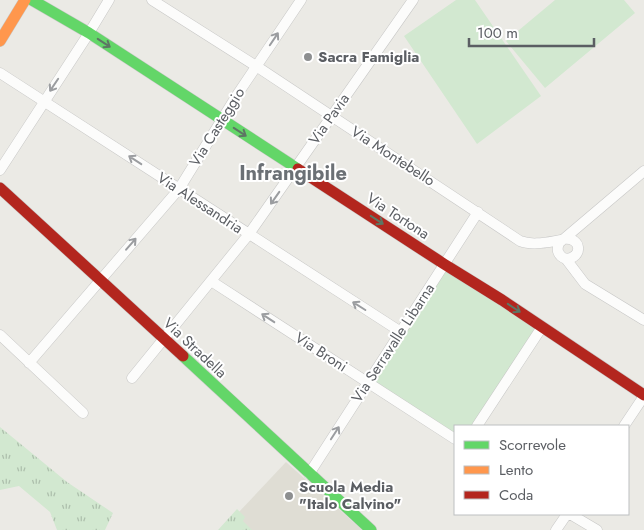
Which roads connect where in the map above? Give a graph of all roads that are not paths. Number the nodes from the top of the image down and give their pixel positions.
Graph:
1 (14, 0) edge
2 (25, 0) edge
3 (32, 0) edge
4 (109, 0) edge
5 (152, 0) edge
6 (300, 0) edge
7 (413, 0) edge
8 (0, 23) edge
9 (89, 33) junction
10 (0, 40) edge
11 (256, 66) junction
12 (0, 73) edge
13 (44, 102) junction
14 (332, 116) junction
15 (221, 120) junction
16 (296, 168) junction
17 (0, 170) edge
18 (644, 171) edge
19 (0, 188) edge
20 (179, 189) junction
21 (478, 212) junction
22 (581, 225) junction
23 (250, 234) junction
24 (563, 240) junction
25 (576, 243) junction
26 (535, 244) junction
27 (576, 254) junction
28 (562, 256) junction
29 (444, 264) junction
30 (578, 275) junction
31 (99, 280) junction
32 (211, 282) junction
33 (644, 320) edge
34 (542, 327) junction
35 (401, 332) junction
36 (0, 335) edge
37 (164, 340) junction
38 (29, 363) junction
39 (132, 378) dead end
40 (368, 383) junction
41 (644, 396) edge
42 (83, 414) dead end
43 (478, 425) edge
44 (625, 425) edge
45 (454, 438) edge
46 (309, 474) junction
47 (568, 515) edge
48 (571, 515) edge
49 (371, 530) edge
50 (556, 530) edge
51 (597, 530) edge

1 - 8 street
2 - 10 street
3 - 9 street, Via Tortona
4 - 9 street
5 - 11 street, Via Montebello
11 -> 6 street, Via Casteggio
7 - 14 street, Via Pavia
9 -> 13 street
9 -> 15 street, Via Tortona
11 - 14 street, Via Montebello
11 - 15 street, Via Casteggio
12 - 13 street, Via Alessandria
13 - 17 street
20 -> 13 street, Via Alessandria
14 - 16 street, Via Pavia
14 - 21 street, Via Montebello
15 -> 16 street, Via Tortona
15 - 20 street, Via Casteggio
16 -> 23 street, Via Pavia
16 -> 29 street, Via Tortona
18 - 22 street
19 - 31 street, Via Stradella
20 - 23 street, Via Alessandria
31 -> 20 street, Via Casteggio
21 - 26 street, Via Montebello
21 - 29 street, Via Serravalle Libarna
22 - 24 street
22 - 25 street
23 - 32 street, Via Pavia
35 -> 23 street, Via Alessandria
24 - 25 street
24 - 26 street, Via Montebello
24 - 28 street
25 - 27 street
26 - 28 street, Via Montebello
27 - 28 street
27 - 30 street
28 - 30 street
29 -> 34 street, Via Tortona
29 - 35 street, Via Serravalle Libarna
30 - 33 street
31 - 37 street, Via Stradella
31 - 38 street, Via Casteggio
32 - 37 street, Via Pavia
40 -> 32 street, Via Broni
34 - 41 street, Via Tortona
34 - 43 street
35 - 40 street, Via Serravalle Libarna
36 - 38 street
37 - 39 street, Via Pavia
37 - 46 street, Via Stradella
38 - 42 street
40 - 45 street, Via Broni
46 -> 40 street, Via Serravalle Libarna
41 - 44 street
46 - 49 street, Via Stradella
47 - 50 street
48 - 51 street

